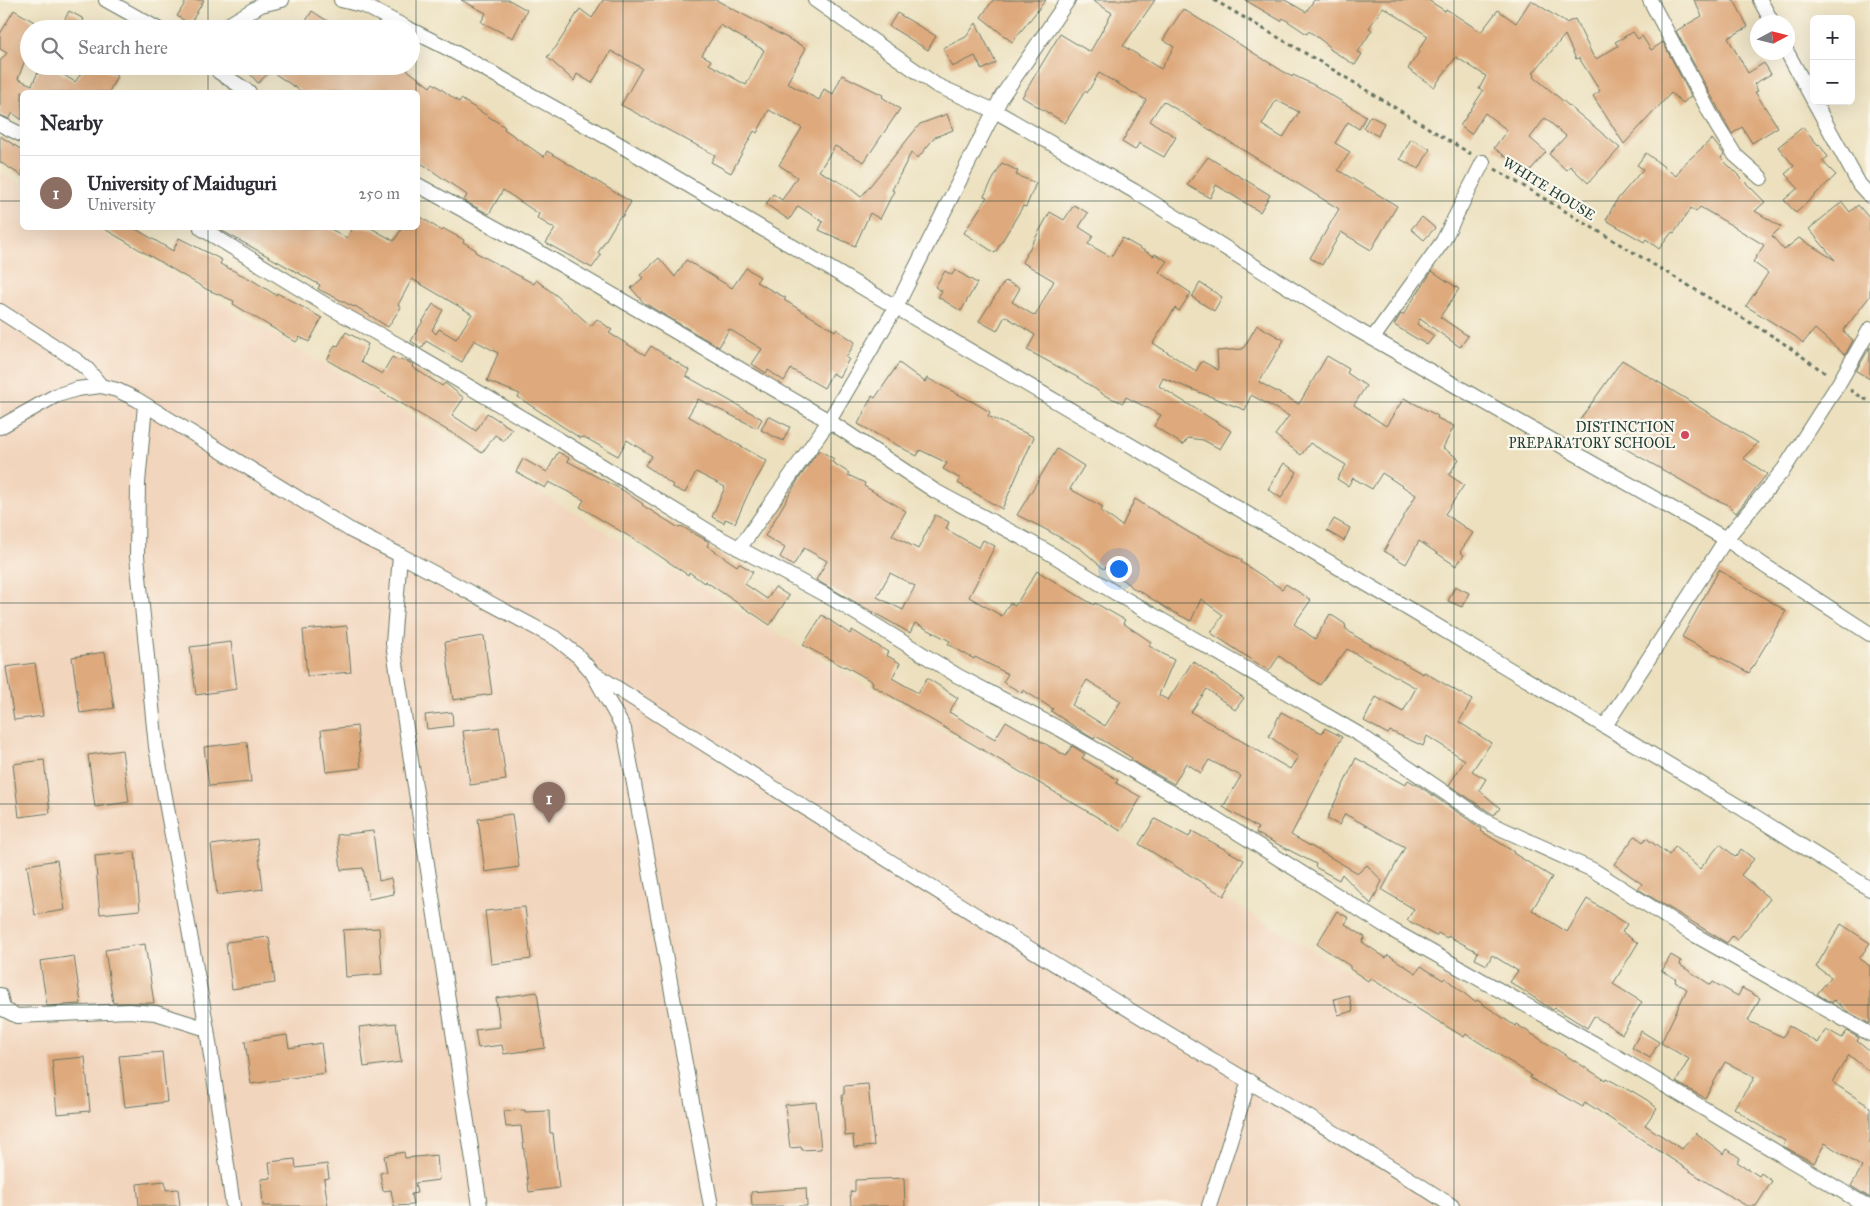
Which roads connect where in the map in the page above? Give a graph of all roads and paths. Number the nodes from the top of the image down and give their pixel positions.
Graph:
1 (106, 0) edge
2 (282, 0) edge
3 (341, 0) edge
4 (815, 0) edge
5 (1068, 0) edge
6 (1214, 0) edge
7 (1650, 0) edge
8 (1760, 0) edge
9 (263, 3) edge
10 (1768, 15) edge
11 (142, 20) edge
12 (236, 20) edge
13 (392, 20) edge
14 (420, 34) edge
15 (1791, 60) edge
16 (224, 75) edge
17 (246, 90) edge
18 (995, 111) junction
19 (0, 124) edge
20 (20, 134) edge
21 (1484, 162) junction
22 (1761, 178) dead end
23 (420, 186) edge
24 (1870, 196) edge
25 (204, 230) edge
26 (896, 307) junction
27 (0, 311) edge
28 (1870, 329) edge
29 (1373, 338) junction
30 (1839, 383) junction
31 (101, 386) junction
32 (1870, 402) edge
33 (145, 405) junction
34 (829, 420) junction
35 (0, 427) edge
36 (1726, 539) junction
37 (738, 548) junction
38 (400, 554) junction
39 (1870, 634) edge
40 (592, 672) junction
41 (1605, 726) junction
42 (1870, 889) edge
43 (1, 1004) edge
44 (207, 1029) junction
45 (1870, 1034) edge
46 (1249, 1081) junction
47 (233, 1206) edge
48 (480, 1206) edge
49 (711, 1206) edge
50 (1209, 1206) edge
51 (1452, 1206) edge
52 (1866, 1206) edge

1 - 11 street
2 - 9 street
3 - 13 street
4 - 18 street
5 - 18 street
6 - 21 path, WHITE HOUSE
7 - 22 street
8 - 10 street
9 - 12 street
14 - 26 street
15 - 24 street
16 - 17 street
18 - 26 street
18 - 29 street
19 - 20 street
21 - 29 street
21 - 30 path, WHITE HOUSE
23 - 34 street
25 - 37 street
26 - 34 street
26 - 41 street
27 - 31 street
28 - 30 street
29 - 36 street
30 - 32 path, WHITE HOUSE
30 - 36 street
31 - 33 street
31 - 35 street
33 - 38 street
33 - 44 street
34 - 37 street
34 - 45 street
36 - 39 street
36 - 41 street
37 - 52 street
38 - 40 street
38 - 48 street
40 - 46 street
40 - 49 street
41 - 42 street
43 - 44 street
44 - 47 street
46 - 50 street
46 - 51 street

